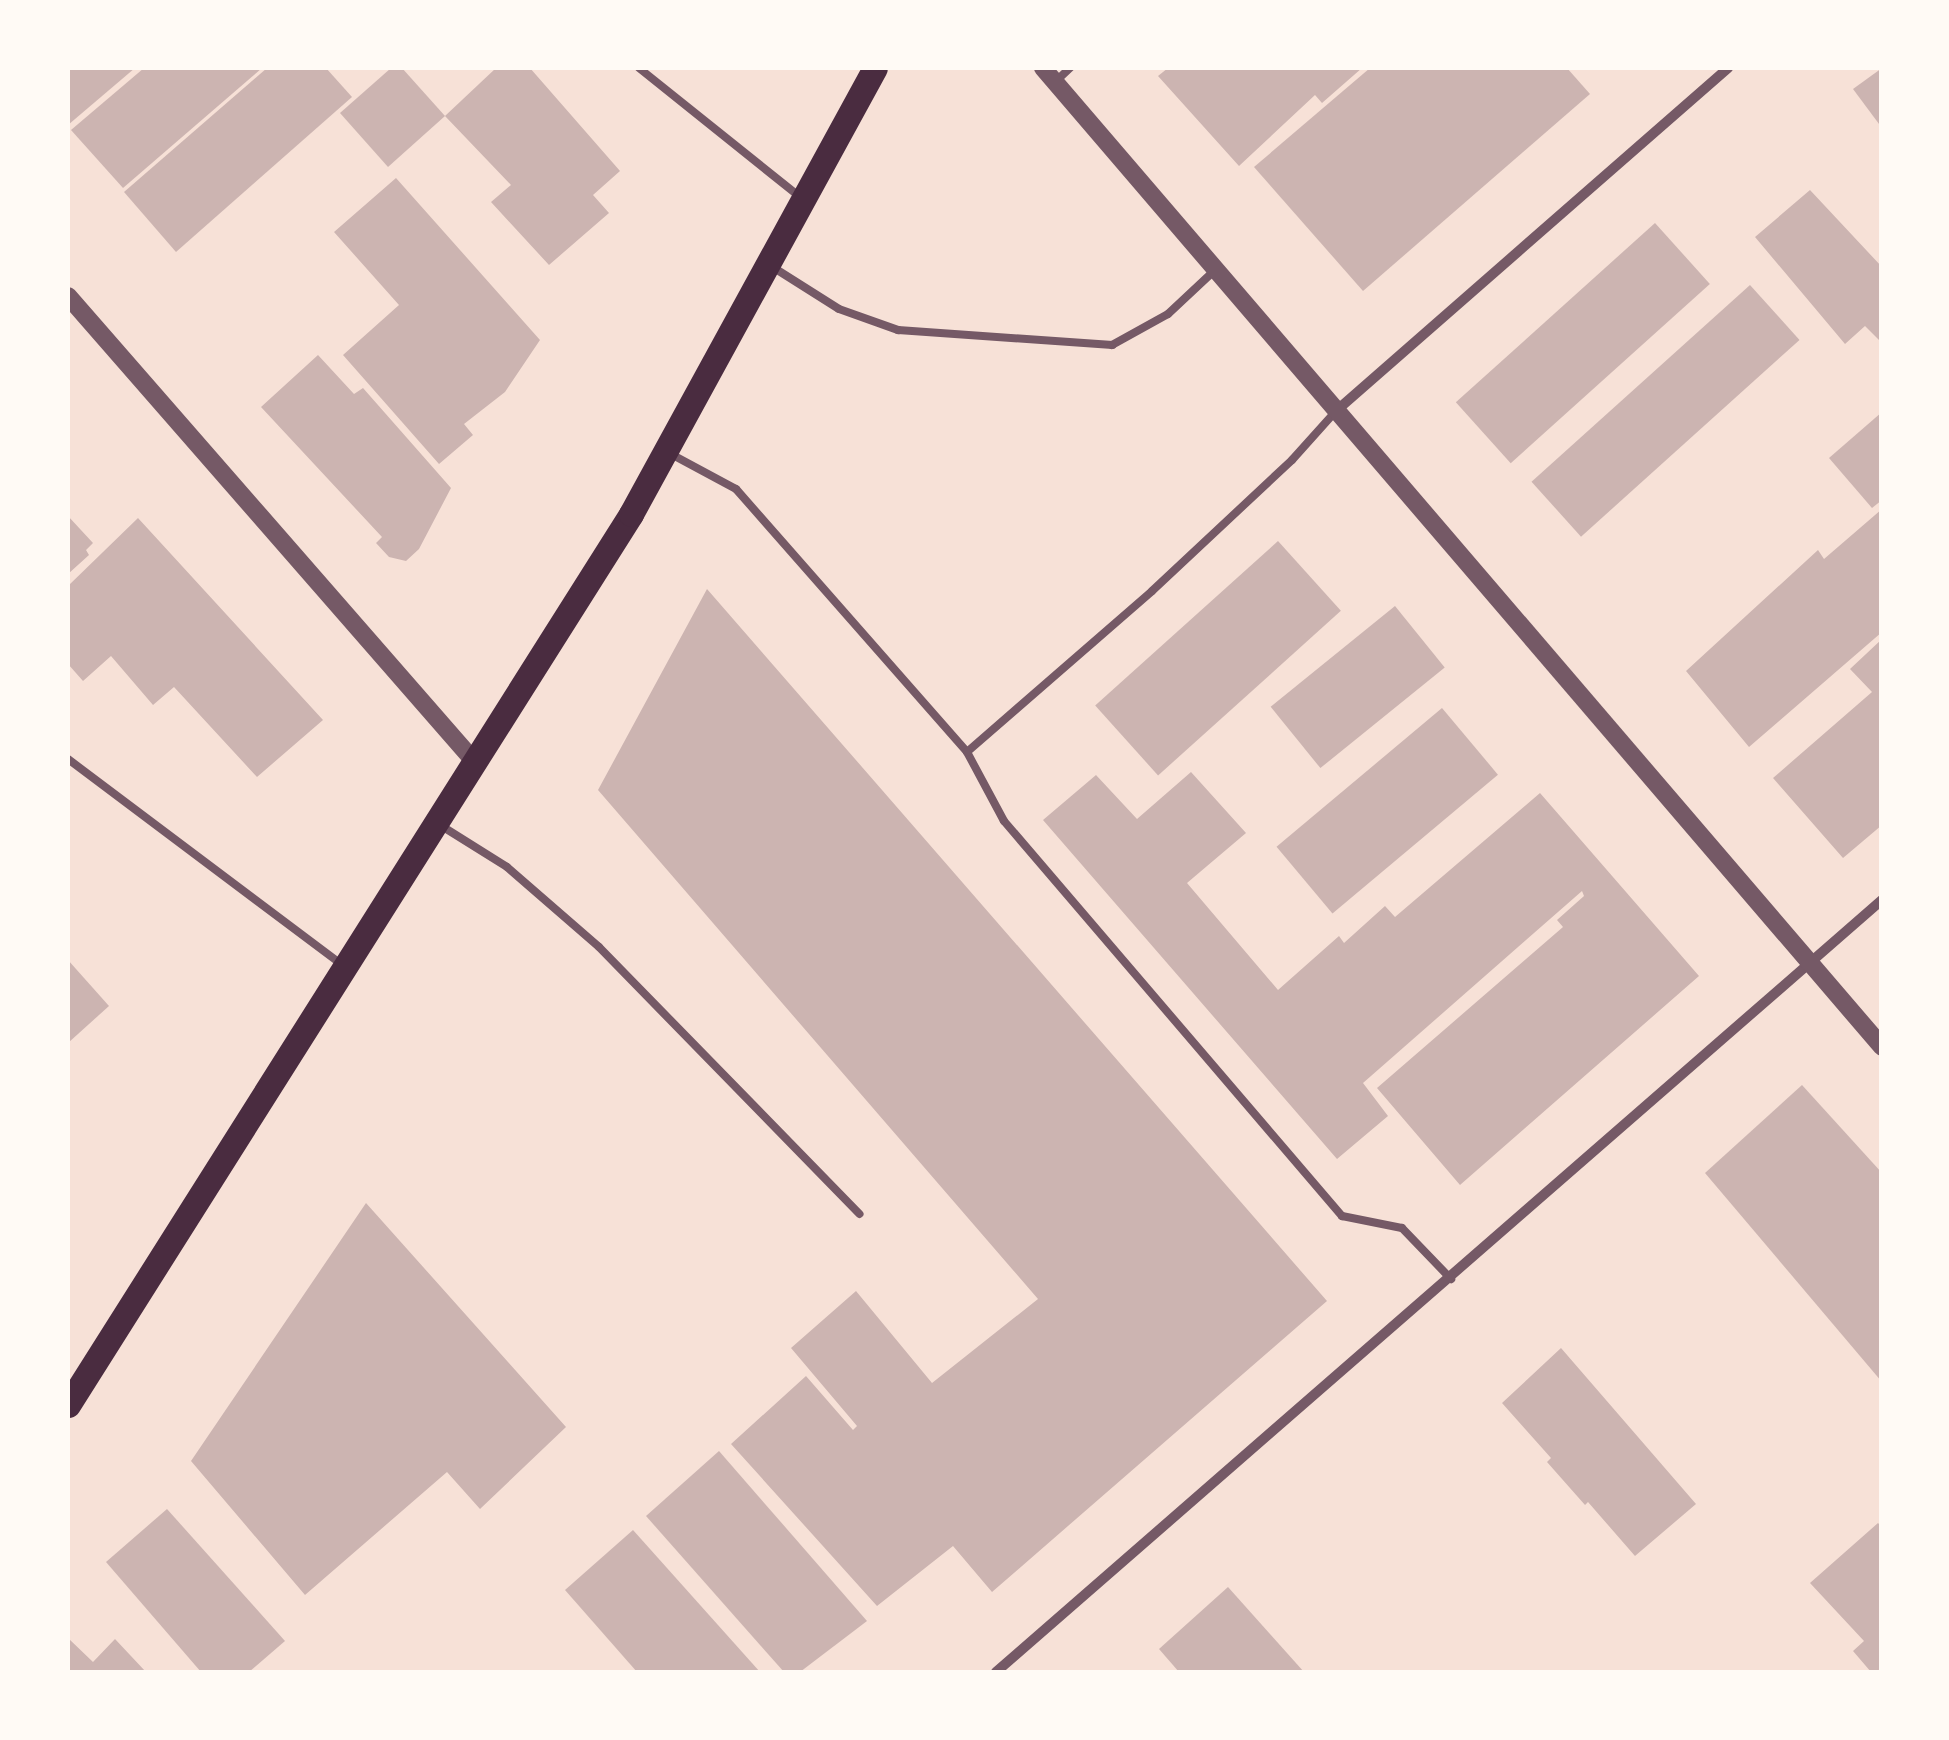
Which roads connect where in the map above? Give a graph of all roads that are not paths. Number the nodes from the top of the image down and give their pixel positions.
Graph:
1 (638, 68) edge
2 (875, 68) edge
3 (1070, 68) edge
4 (1728, 68) edge
5 (1049, 75) edge
6 (803, 199) junction
7 (767, 264) junction
8 (1216, 269) junction
9 (68, 296) edge
10 (1336, 410) junction
11 (665, 451) junction
12 (967, 752) junction
13 (68, 759) edge
14 (474, 761) junction
15 (436, 822) junction
16 (1882, 900) edge
17 (1808, 964) junction
18 (346, 966) junction
19 (1882, 1047) edge
20 (860, 1214) dead end
21 (1451, 1278) junction
22 (68, 1405) edge
23 (996, 1672) edge

1 - 6 lane
2 - 6 main road
3 - 5 lane
4 - 10 street
5 - 8 street
6 - 7 main road
7 - 8 lane
7 - 11 main road
8 - 10 street
9 - 14 street
10 - 12 lane
10 - 17 street
11 - 12 lane
11 - 14 main road
12 - 21 lane
13 - 18 lane
14 - 15 main road
15 - 18 main road
15 - 20 lane
16 - 17 street
17 - 19 street
17 - 21 street
18 - 22 main road
21 - 23 street

